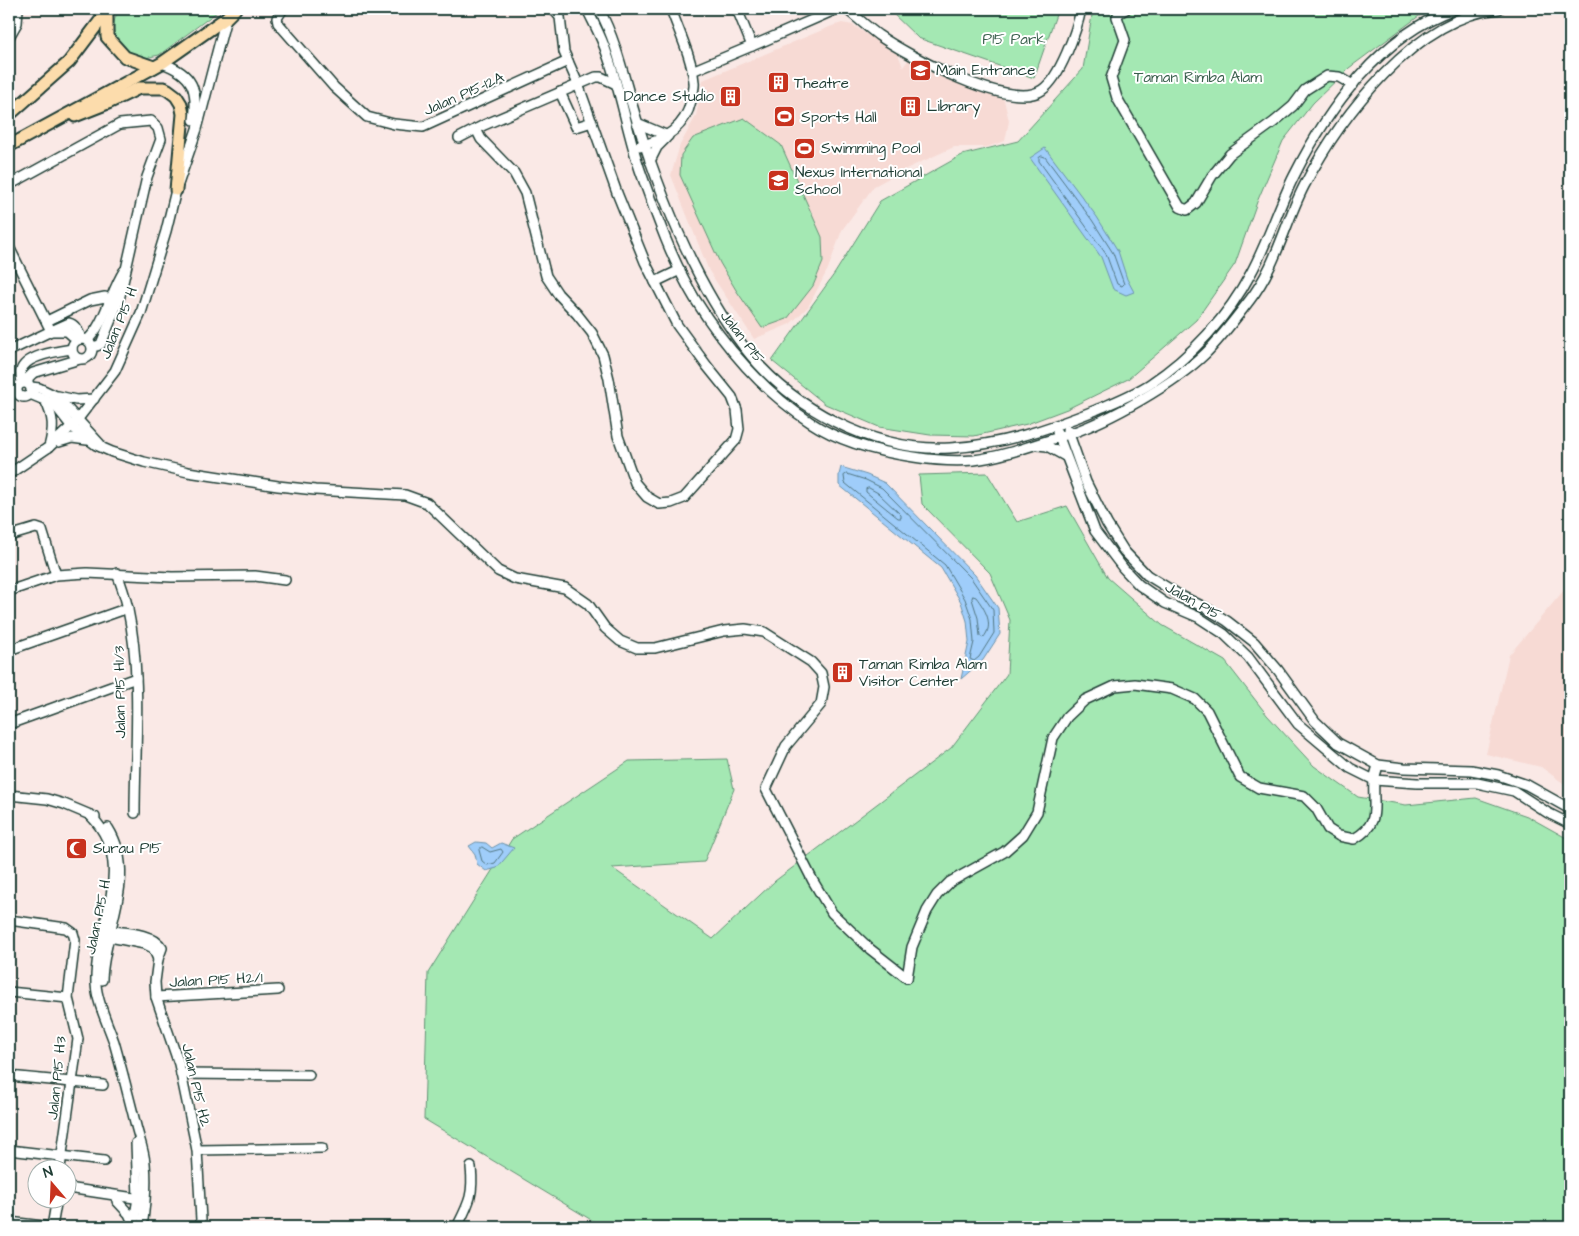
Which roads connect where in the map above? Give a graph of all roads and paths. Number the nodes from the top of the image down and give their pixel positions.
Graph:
1 (18, 9) edge
2 (235, 9) edge
3 (283, 9) edge
4 (567, 9) edge
5 (587, 9) edge
6 (599, 9) edge
7 (671, 9) edge
8 (737, 9) edge
9 (837, 9) edge
10 (846, 9) edge
11 (1081, 9) edge
12 (1126, 9) edge
13 (1454, 9) edge
14 (1499, 9) edge
15 (108, 11) edge
16 (556, 11) edge
17 (226, 18) junction
18 (9, 37) edge
19 (752, 46) junction
20 (1382, 54) junction
21 (568, 61) junction
22 (1395, 64) junction
23 (158, 65) junction
24 (692, 71) junction
25 (578, 84) junction
26 (616, 84) junction
27 (1353, 85) junction
28 (560, 92) junction
29 (9, 115) edge
30 (592, 122) junction
31 (52, 123) junction
32 (637, 123) junction
33 (476, 129) junction
34 (668, 136) junction
35 (459, 138) dead end
36 (191, 143) junction
37 (645, 145) junction
38 (9, 146) edge
39 (634, 147) junction
40 (650, 161) junction
41 (9, 184) edge
42 (176, 190) junction
43 (9, 247) edge
44 (127, 267) junction
45 (680, 270) junction
46 (655, 282) junction
47 (114, 289) junction
48 (90, 300) junction
49 (109, 301) junction
50 (46, 321) junction
51 (52, 331) junction
52 (85, 341) junction
53 (1196, 347) junction
54 (72, 349) junction
55 (9, 351) edge
56 (1205, 354) junction
57 (80, 359) junction
58 (768, 373) junction
59 (758, 380) junction
60 (28, 387) junction
61 (49, 397) junction
62 (94, 399) junction
63 (87, 407) junction
64 (1065, 422) junction
65 (74, 424) junction
66 (1055, 426) junction
67 (1084, 429) junction
68 (1069, 434) junction
69 (89, 436) junction
70 (1059, 437) junction
71 (1036, 444) junction
72 (51, 446) junction
73 (1070, 454) junction
74 (9, 474) edge
75 (9, 536) edge
76 (117, 573) junction
77 (56, 576) junction
78 (285, 580) dead end
79 (9, 591) edge
80 (128, 608) junction
81 (9, 650) edge
82 (136, 678) junction
83 (9, 724) edge
84 (1378, 764) junction
85 (1374, 780) junction
86 (9, 795) edge
87 (1570, 809) edge
88 (135, 813) dead end
89 (90, 815) junction
90 (1570, 824) edge
91 (118, 905) junction
92 (9, 920) edge
93 (106, 933) junction
94 (127, 937) junction
95 (105, 952) junction
96 (278, 990) dead end
97 (9, 992) edge
98 (156, 997) junction
99 (68, 998) junction
100 (102, 1008) junction
101 (181, 1074) junction
102 (309, 1075) dead end
103 (9, 1076) edge
104 (72, 1082) junction
105 (102, 1085) dead end
106 (135, 1125) junction
107 (322, 1148) dead end
108 (9, 1150) edge
109 (197, 1150) junction
110 (62, 1155) junction
111 (62, 1158) edge
112 (104, 1161) dead end
113 (470, 1167) dead end
114 (137, 1181) junction
115 (78, 1190) edge
116 (78, 1194) edge
117 (117, 1198) junction
118 (141, 1201) junction
119 (55, 1208) edge
120 (201, 1220) dead end
121 (9, 1222) edge
122 (52, 1227) edge
123 (136, 1227) edge
124 (458, 1227) edge

1 - 18 street
2 - 17 main road
3 - 21 street, Jalan P15-12A
4 - 16 street
5 - 26 street, Jalan P15
6 - 32 street, Jalan P15
7 - 24 street
8 - 19 street
9 - 19 street
10 - 11 street
12 - 27 street
13 - 20 street, Jalan P15
14 - 22 street
15 - 23 main road
15 - 29 main road
16 - 21 street
17 - 23 main road
17 - 36 street, Jalan P15 H
19 - 24 street
20 - 22 street
20 - 27 street, Jalan P15
21 - 25 street
22 - 56 street
23 - 31 main road
23 - 36 street, Jalan P15 H
24 - 34 street
25 - 26 street
25 - 28 street
25 - 30 street
26 - 39 street, Jalan P15
27 - 53 street, Jalan P15
28 - 30 street
28 - 33 street
30 - 46 street
31 - 38 main road
31 - 42 main road
32 - 34 street
32 - 37 street, Jalan P15
33 - 35 street
33 - 46 street
34 - 37 street
34 - 40 street
36 - 42 street, Jalan P15 H
37 - 39 street
37 - 40 street, Jalan P15
39 - 45 street, Jalan P15
40 - 58 street, Jalan P15
41 - 44 street
42 - 62 street, Jalan P15 H
43 - 50 street
44 - 47 street
44 - 52 street
45 - 46 street
45 - 59 street, Jalan P15
47 - 48 street
47 - 49 street
48 - 49 street
48 - 50 street
49 - 52 street
50 - 51 street
51 - 52 street
51 - 55 street
52 - 54 street
52 - 57 street
53 - 56 street
53 - 64 street, Jalan P15
54 - 57 street
54 - 60 street
56 - 67 street
57 - 60 street
58 - 59 street
58 - 66 street, Jalan P15
59 - 71 street, Jalan P15
60 - 61 street
61 - 62 street
61 - 65 street
61 - 72 street
62 - 63 street, Jalan P15 H
63 - 65 street, Jalan P15 H
63 - 69 street
64 - 66 street, Jalan P15
64 - 68 street, Jalan P15
65 - 69 street
65 - 72 street, Jalan P15 H
66 - 70 street, Jalan P15
67 - 68 street
67 - 73 street
68 - 70 street
68 - 73 street, Jalan P15
69 - 72 street
69 - 85 street
70 - 71 street, Jalan P15
70 - 73 street, Jalan P15
71 - 73 street
72 - 74 street, Jalan P15 H
73 - 84 street, Jalan P15
73 - 85 street, Jalan P15
75 - 77 street
76 - 77 street
76 - 78 street
76 - 80 street, Jalan P15 H1/3
77 - 79 street
80 - 81 street
80 - 82 street, Jalan P15 H1/3
82 - 83 street
82 - 88 street, Jalan P15 H1/3
84 - 85 street
84 - 87 street, Jalan P15
85 - 90 street
86 - 89 street, Jalan P15 H
89 - 91 street, Jalan P15 H
89 - 93 street, Jalan P15 H
91 - 93 street, Jalan P15 H
91 - 94 street
92 - 99 street, Jalan P15 H3
93 - 94 street, Jalan P15 H2
93 - 95 street, Jalan P15 H
93 - 100 street, Jalan P15 H
94 - 95 street
94 - 98 street, Jalan P15 H2
95 - 100 street, Jalan P15 H
96 - 98 street, Jalan P15 H2/1
97 - 99 street
98 - 101 street, Jalan P15 H2
99 - 104 street, Jalan P15 H3
100 - 106 street, Jalan P15 H
101 - 102 street
101 - 109 street, Jalan P15 H2
103 - 104 street
104 - 105 street
104 - 110 street, Jalan P15 H3
106 - 114 street, Jalan P15 H
106 - 118 street, Jalan P15 H
107 - 109 street
108 - 110 street
109 - 120 street, Jalan P15 H2
110 - 111 street, Jalan P15 H3
110 - 112 street
113 - 124 street
114 - 117 street
114 - 118 street, Jalan P15 H
115 - 117 street
116 - 117 street
117 - 118 street
117 - 123 street
118 - 123 street, Jalan P15 H
119 - 122 street
121 - 122 street

